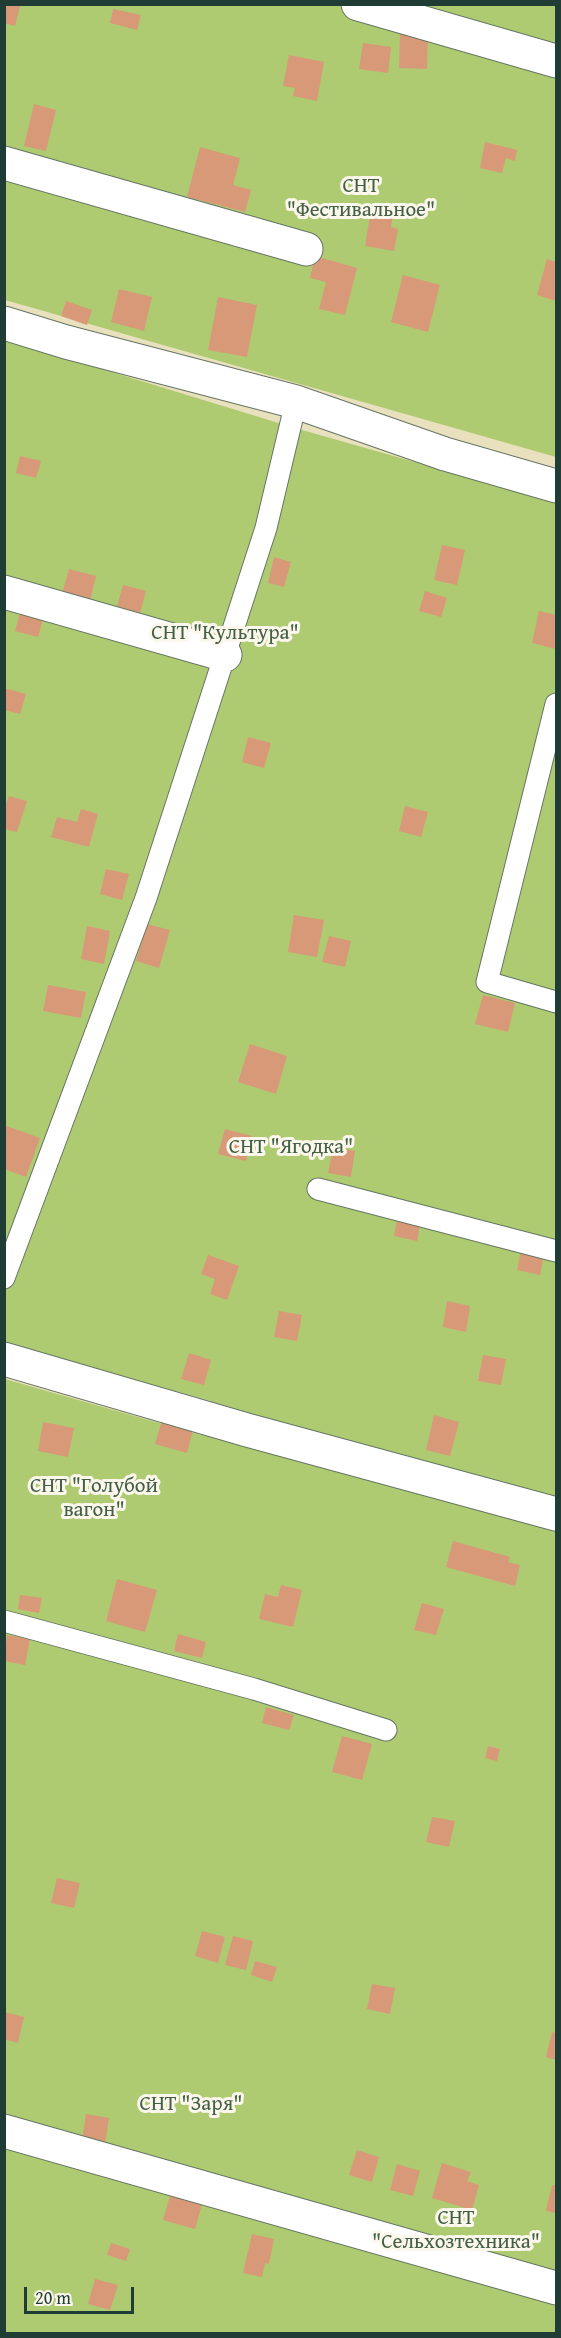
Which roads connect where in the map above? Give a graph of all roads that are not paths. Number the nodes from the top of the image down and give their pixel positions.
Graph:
1 (358, 4) edge
2 (556, 61) edge
3 (4, 164) edge
4 (306, 249) dead end
5 (4, 323) edge
6 (296, 402) junction
7 (556, 486) edge
8 (4, 592) edge
9 (225, 655) junction
10 (556, 704) edge
11 (556, 1002) edge
12 (318, 1189) dead end
13 (556, 1251) edge
14 (4, 1278) edge
15 (4, 1359) edge
16 (556, 1514) edge
17 (4, 1621) edge
18 (386, 1730) dead end
19 (4, 2131) edge
20 (556, 2288) edge

1 - 2 street
3 - 4 street
5 - 6 street
6 - 7 street
6 - 9 lane
8 - 9 street
9 - 14 lane
10 - 11 lane
12 - 13 lane
15 - 16 street
17 - 18 lane
19 - 20 street

